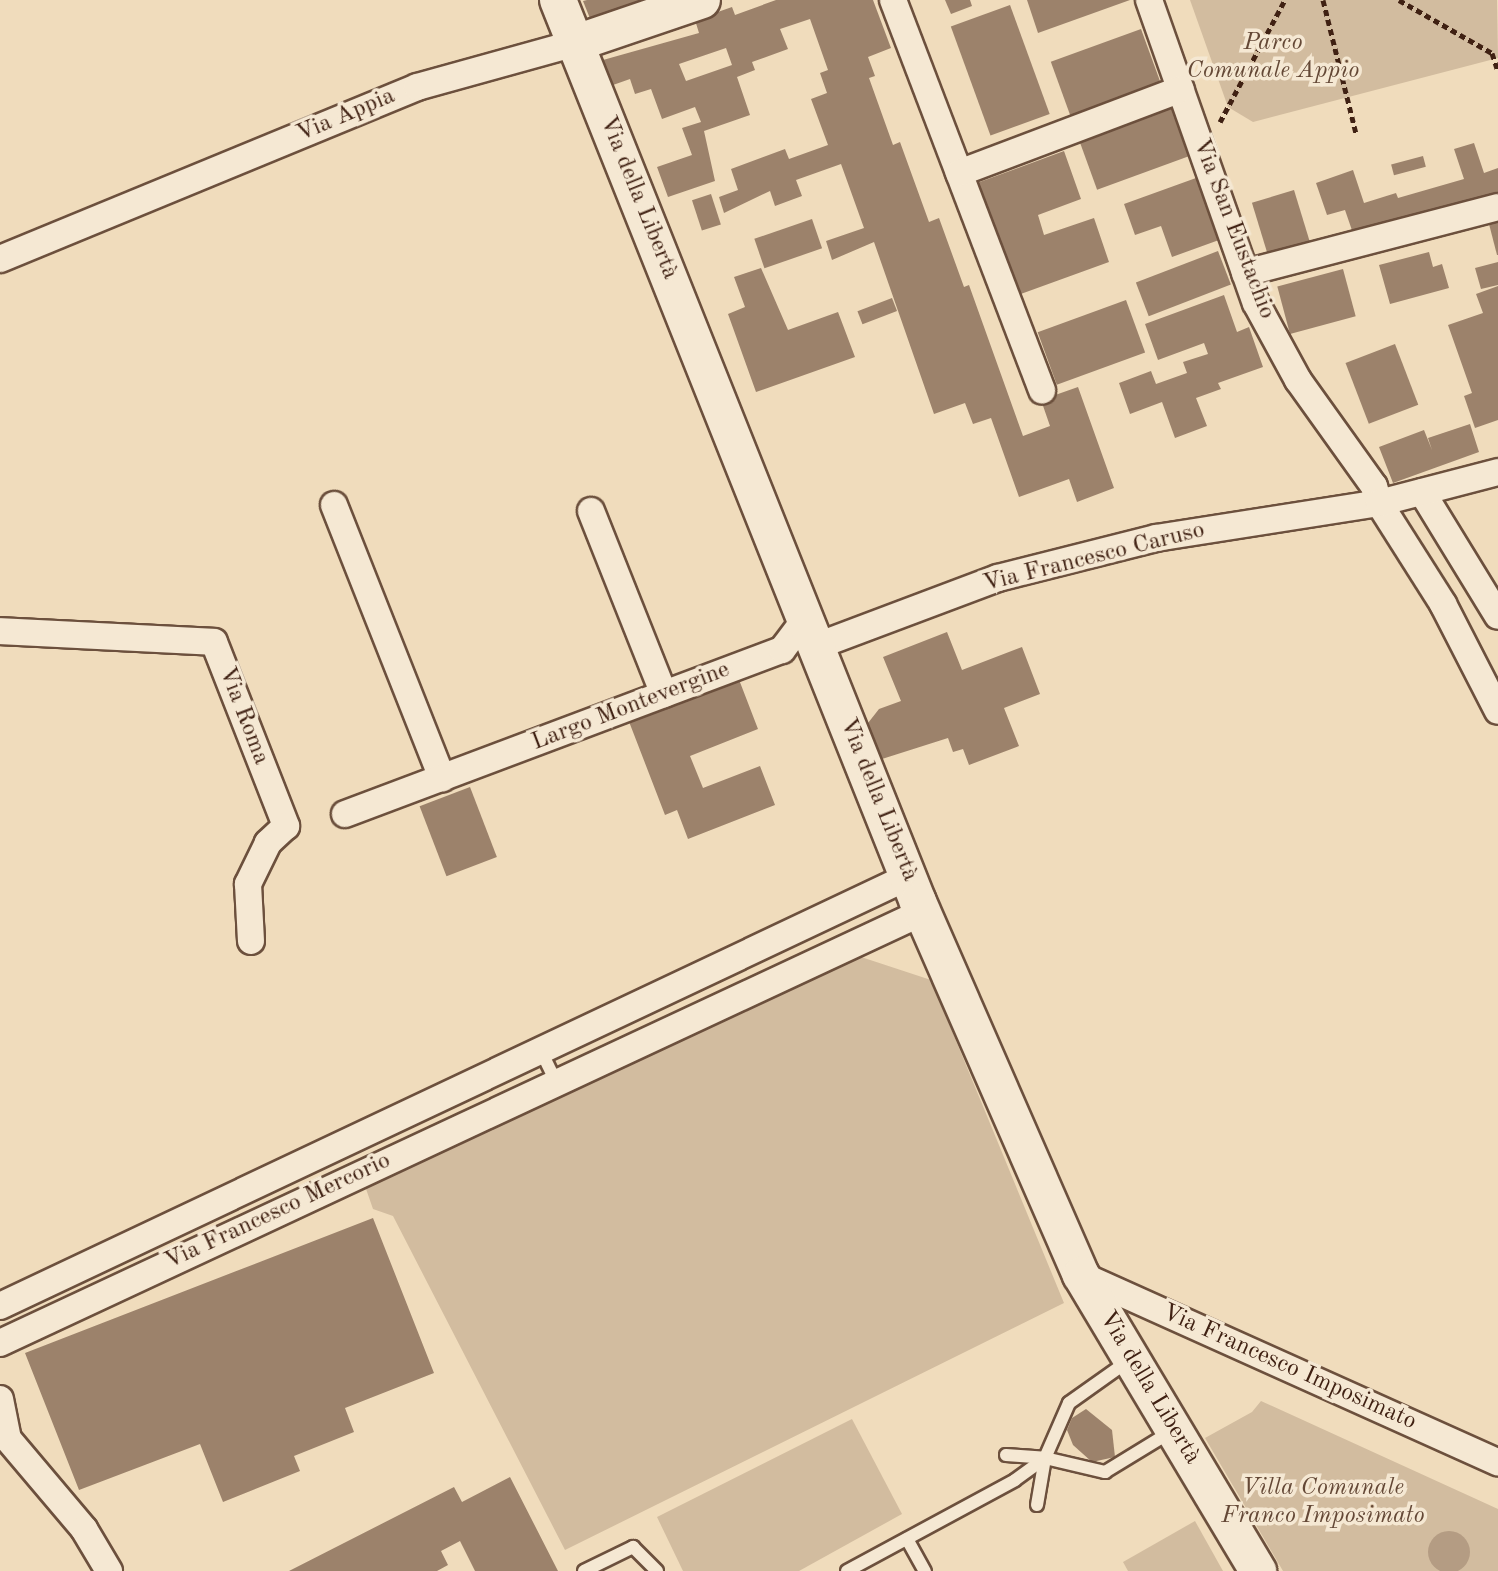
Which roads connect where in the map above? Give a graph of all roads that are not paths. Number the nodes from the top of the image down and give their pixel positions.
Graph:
1 (558, 0) edge
2 (702, 0) edge
3 (893, 0) edge
4 (1149, 0) edge
5 (576, 43) junction
6 (1181, 89) junction
7 (959, 173) junction
8 (1498, 207) edge
9 (0, 259) edge
10 (1245, 273) junction
11 (1042, 391) dead end
12 (1498, 472) edge
13 (1422, 492) junction
14 (1379, 503) junction
15 (334, 505) dead end
16 (591, 511) dead end
17 (1498, 616) edge
18 (0, 631) edge
19 (811, 632) junction
20 (664, 694) junction
21 (1498, 711) edge
22 (442, 778) junction
23 (345, 814) dead end
24 (908, 877) junction
25 (923, 912) junction
26 (251, 941) dead end
27 (542, 1053) junction
28 (556, 1082) junction
29 (1081, 1275) junction
30 (0, 1306) edge
31 (0, 1343) edge
32 (1132, 1359) junction
33 (0, 1399) edge
34 (1174, 1430) junction
35 (4, 1441) edge
36 (1006, 1455) dead end
37 (1045, 1458) junction
38 (1498, 1462) edge
39 (1037, 1505) dead end
40 (907, 1539) junction
41 (852, 1570) edge
42 (109, 1571) edge
43 (584, 1571) edge
44 (657, 1571) edge
45 (925, 1571) edge
46 (1258, 1571) edge

1 - 5 main road, Via della Libertà
2 - 5 main road, Via Appia
3 - 7 street
4 - 6 street, Via San Eustachio
5 - 9 street, Via Appia
5 - 19 main road, Via della Libertà
6 - 7 street
6 - 10 street, Via San Eustachio
7 - 11 street
8 - 10 street
10 - 14 street, Via San Eustachio
12 - 13 street
13 - 14 street
13 - 17 street
14 - 19 street, Via Francesco Caruso
14 - 21 street, Via San Eustachio
15 - 22 street
16 - 20 street
18 - 26 street, Via Roma
19 - 20 street, Largo Montevergine
19 - 24 main road, Via della Libertà
20 - 22 street, Largo Montevergine
22 - 23 street, Largo Montevergine
24 - 25 main road, Via della Libertà
24 - 27 street, Via Francesco Mercorio
25 - 28 street, Via Francesco Mercorio
25 - 29 main road, Via della Libertà
27 - 28 lane
27 - 30 street, Via Francesco Mercorio
28 - 31 street, Via Francesco Mercorio
29 - 32 main road, Via della Libertà
29 - 38 street, Via Francesco Imposimato
32 - 34 main road, Via della Libertà
32 - 37 lane
33 - 35 street
34 - 37 lane
34 - 46 main road, Via della Libertà
35 - 42 street
36 - 37 lane
37 - 39 lane
37 - 40 lane
40 - 41 lane
40 - 45 lane
43 - 44 lane

